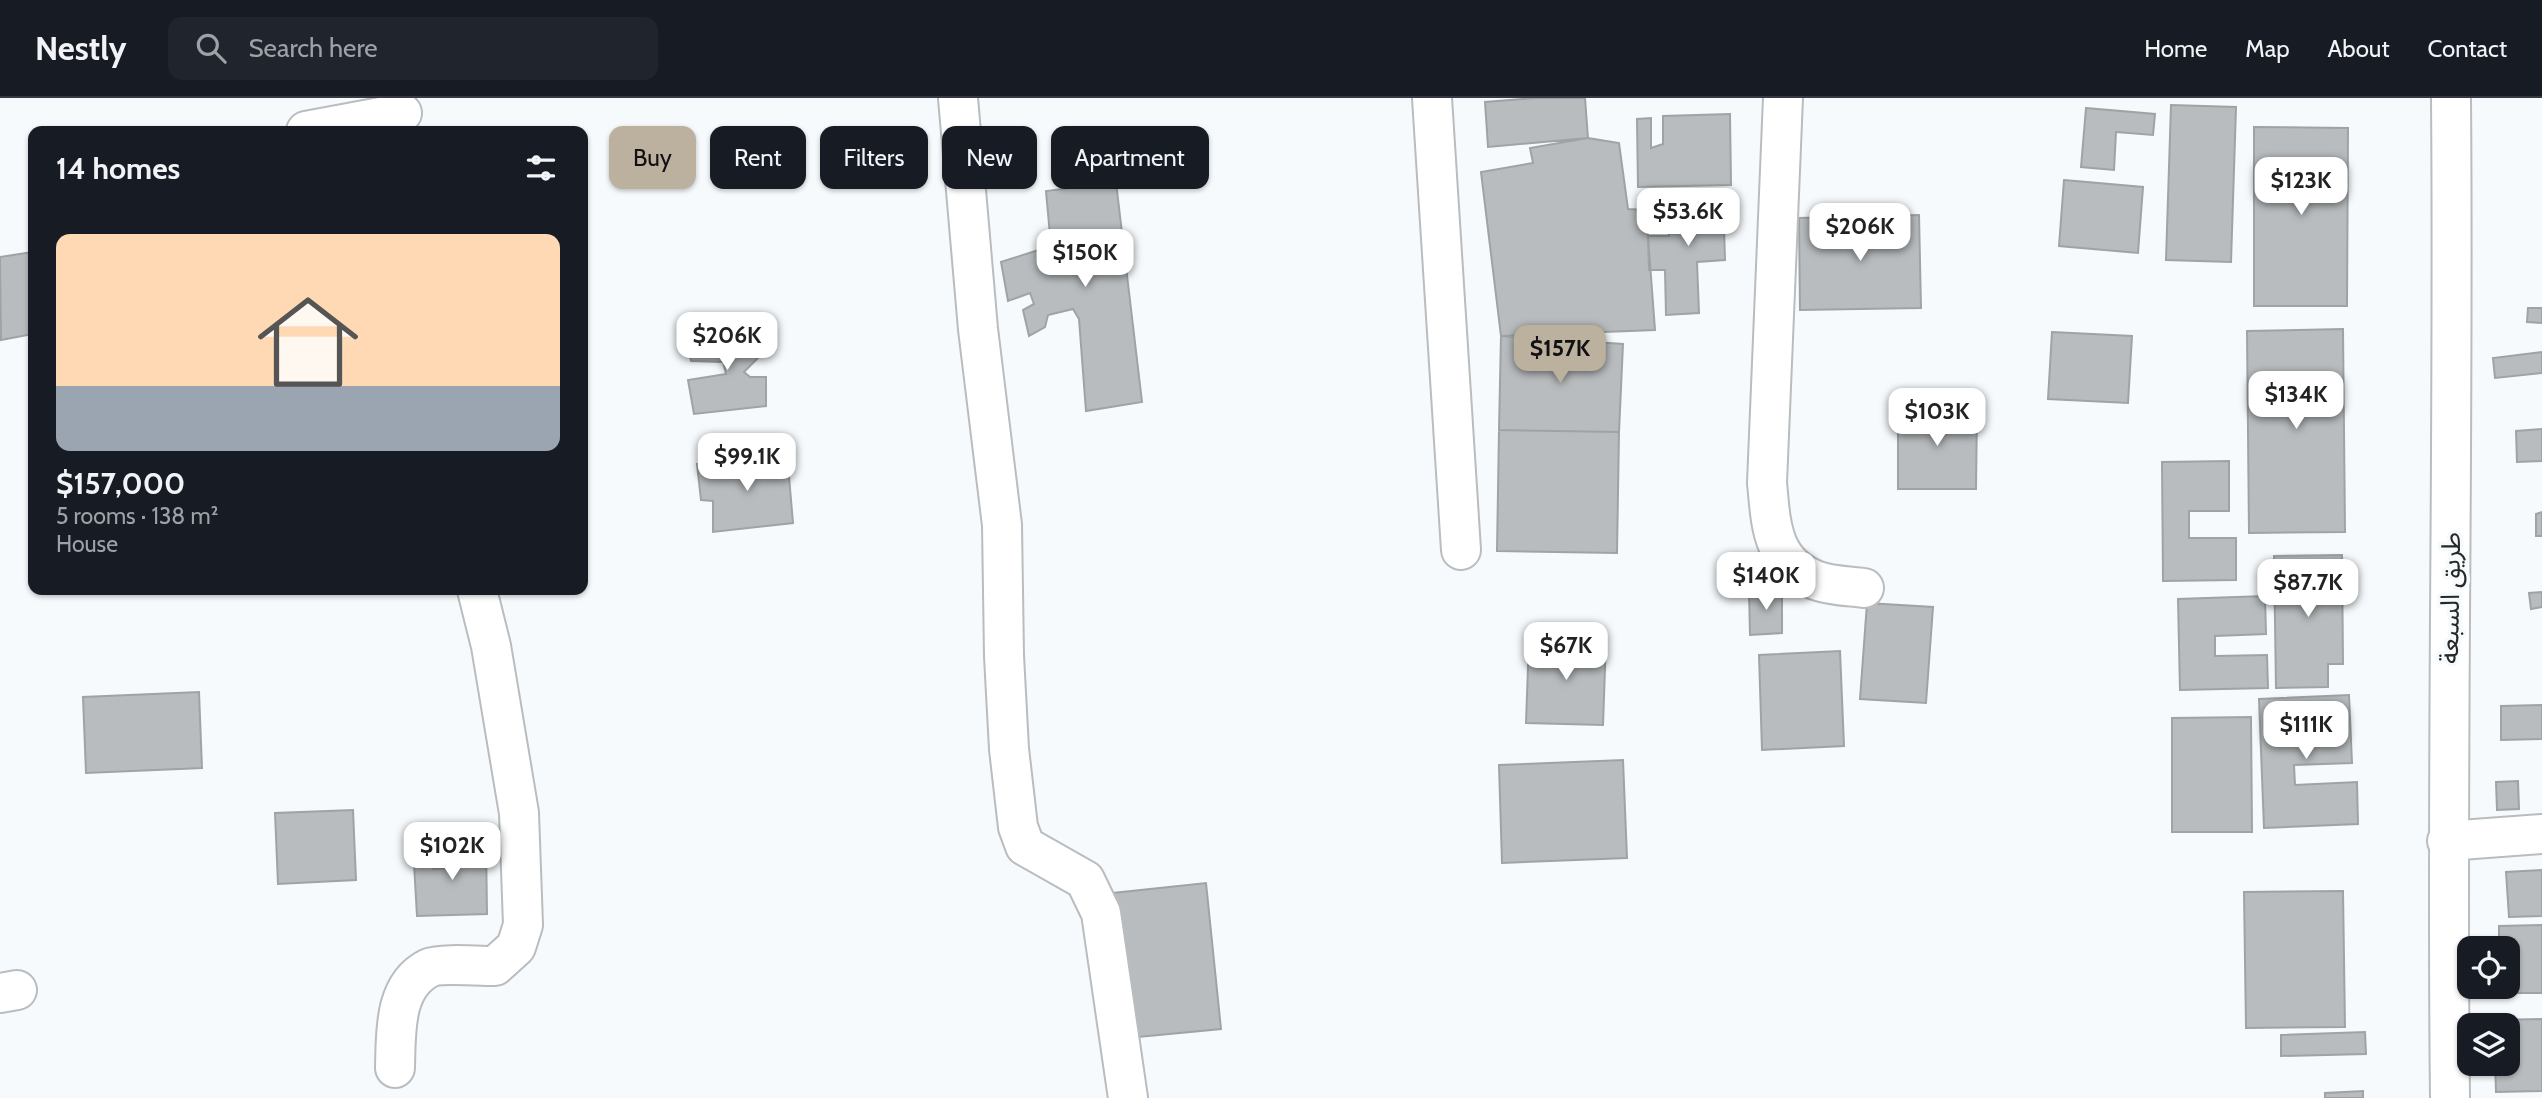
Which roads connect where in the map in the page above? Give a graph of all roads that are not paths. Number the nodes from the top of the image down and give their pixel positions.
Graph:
1 (958, 98) edge
2 (1432, 98) edge
3 (1783, 98) edge
4 (2451, 98) edge
5 (403, 114) edge
6 (335, 126) edge
7 (1461, 550) dead end
8 (1864, 588) dead end
9 (478, 595) edge
10 (2542, 834) edge
11 (2447, 841) junction
12 (396, 1068) dead end
13 (1128, 1098) edge
14 (2450, 1098) edge

1 - 13 street
2 - 7 street
3 - 8 street
4 - 11 street, طريق السبعة
5 - 6 street
9 - 12 street
10 - 11 street
11 - 14 street, طريق السبعة

